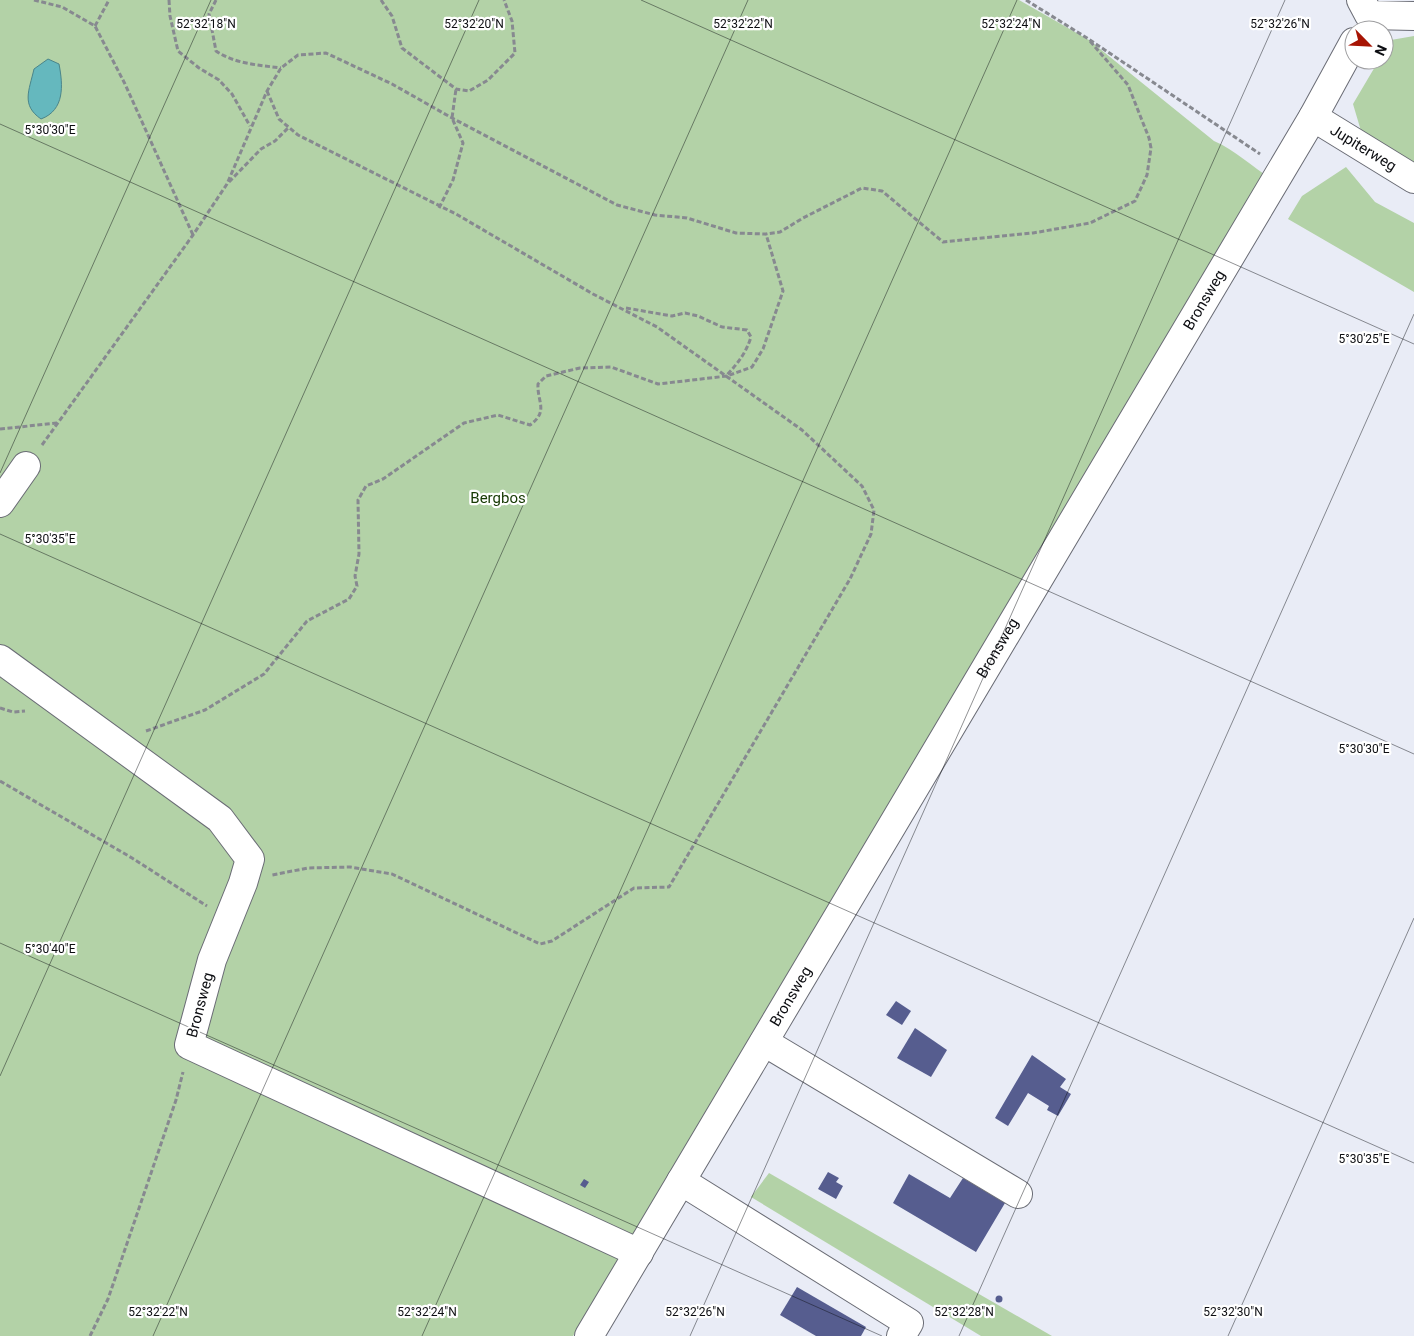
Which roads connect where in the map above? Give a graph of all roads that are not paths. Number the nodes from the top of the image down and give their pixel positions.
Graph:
1 (1367, 11) edge
2 (1414, 16) edge
3 (1344, 60) edge
4 (1312, 117) junction
5 (1414, 179) edge
6 (26, 466) dead end
7 (0, 503) edge
8 (0, 659) edge
9 (764, 1042) junction
10 (681, 1181) junction
11 (1018, 1194) dead end
12 (638, 1253) junction
13 (588, 1336) edge
14 (901, 1336) edge

1 - 2 street
3 - 4 street, Bronsweg
4 - 5 street, Jupiterweg
4 - 9 street, Bronsweg
6 - 7 street
8 - 12 street, Bronsweg
9 - 10 street, Bronsweg
9 - 11 street
10 - 12 street, Bronsweg
10 - 14 street
12 - 13 street, Bronsweg

